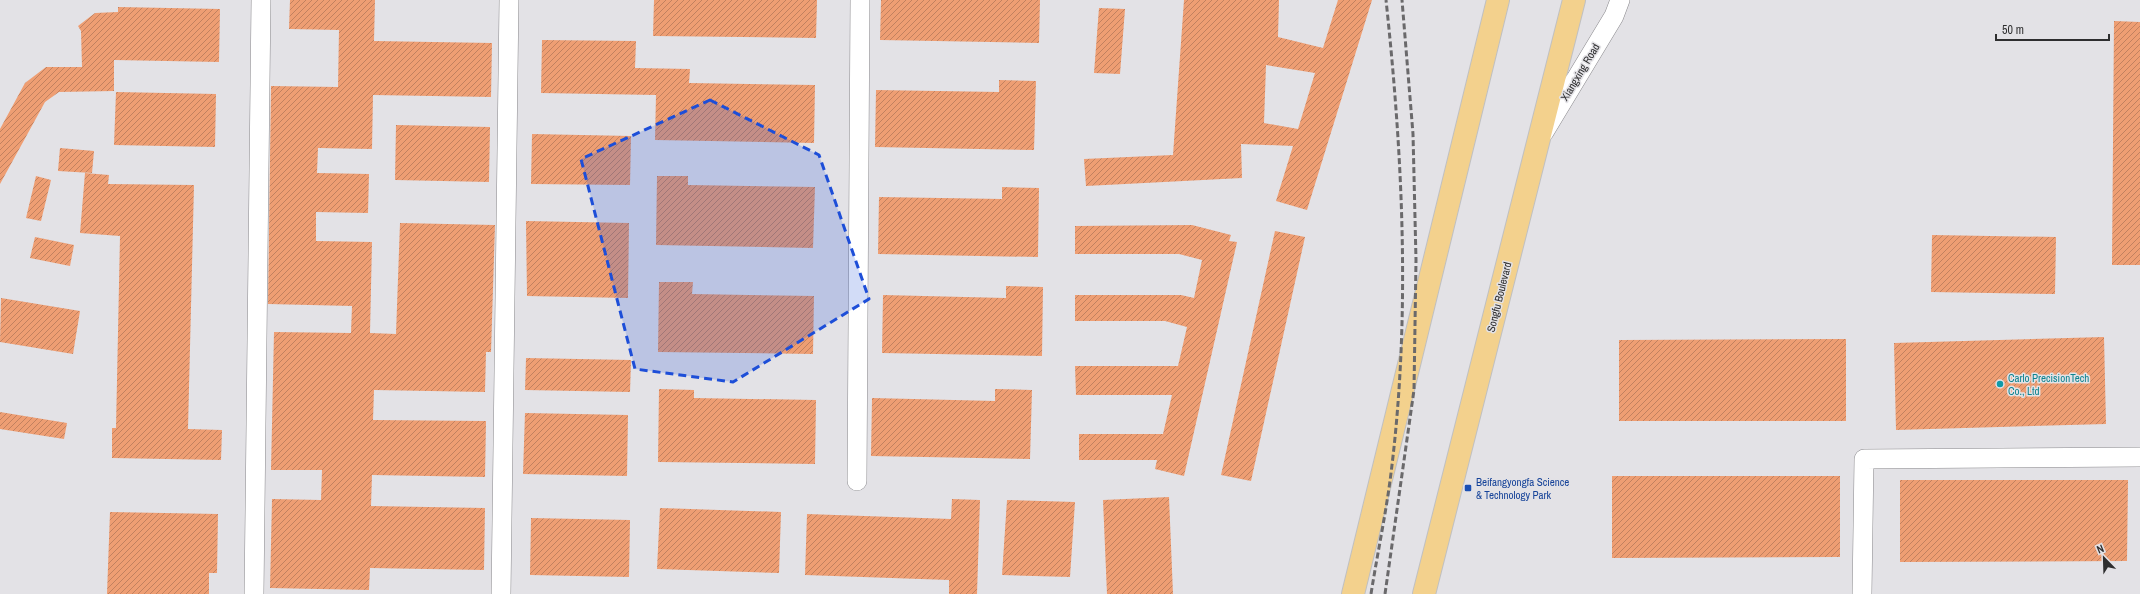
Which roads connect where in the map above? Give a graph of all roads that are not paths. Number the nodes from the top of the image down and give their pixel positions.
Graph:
1 (261, 0) edge
2 (509, 0) edge
3 (860, 0) edge
4 (1498, 0) edge
5 (1574, 0) edge
6 (1620, 0) edge
7 (1538, 144) junction
8 (2140, 457) edge
9 (857, 481) dead end
10 (254, 594) edge
11 (501, 594) edge
12 (1353, 594) edge
13 (1424, 594) edge
14 (1862, 594) edge

1 - 10 street
2 - 11 street
3 - 9 street
4 - 12 main road
5 - 7 main road, Songfu Boulevard
6 - 7 street, Xiangxing Road
7 - 13 main road, Songfu Boulevard
8 - 14 street

